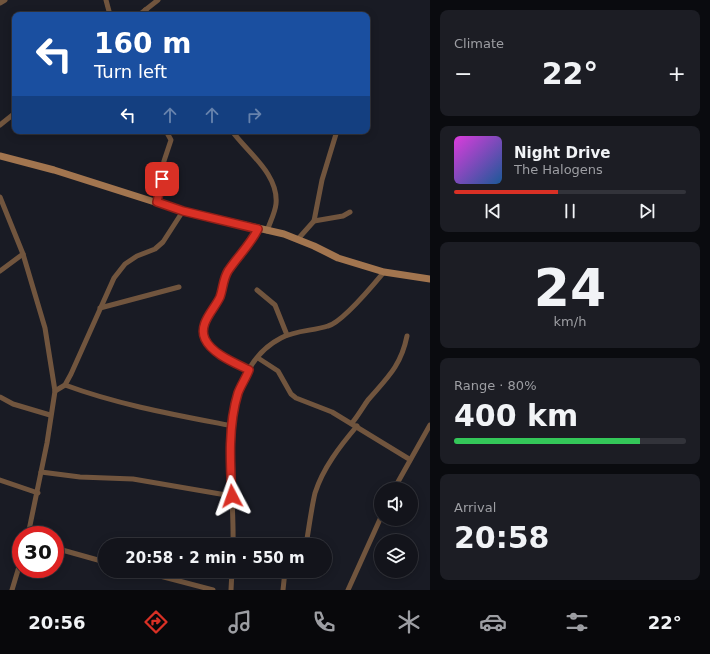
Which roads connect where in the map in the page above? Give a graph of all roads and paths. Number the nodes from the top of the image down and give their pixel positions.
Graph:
1 (5, 0) edge
2 (106, 0) edge
3 (158, 0) edge
4 (0, 3) edge
5 (145, 10) joint
6 (109, 12) edge
7 (143, 12) edge
8 (12, 115) edge
9 (0, 125) edge
10 (168, 134) edge
11 (235, 134) edge
12 (336, 134) dead end
13 (0, 156) edge
14 (0, 197) edge
15 (157, 202) junction
16 (183, 211) junction
17 (350, 212) dead end
18 (314, 221) junction
19 (258, 229) junction
20 (267, 230) junction
21 (298, 239) junction
22 (23, 254) junction
23 (0, 271) edge
24 (384, 272) junction
25 (430, 279) edge
26 (179, 287) dead end
27 (258, 290) dead end
28 (100, 308) junction
29 (287, 335) junction
30 (407, 336) dead end
31 (258, 358) junction
32 (249, 370) junction
33 (65, 385) junction
34 (55, 391) junction
35 (0, 397) edge
36 (50, 416) junction
37 (355, 425) junction
38 (430, 425) edge
39 (233, 426) junction
40 (409, 459) junction
41 (41, 472) junction
42 (0, 480) edge
43 (398, 482) edge
44 (38, 493) junction
45 (232, 496) junction
46 (30, 526) edge
47 (377, 526) edge
48 (233, 538) edge
49 (307, 538) edge
50 (64, 551) edge
51 (98, 560) edge
52 (16, 578) edge
53 (168, 578) edge
54 (232, 578) edge
55 (284, 578) edge
56 (12, 590) edge
57 (213, 590) edge
58 (231, 590) edge
59 (283, 590) edge
60 (348, 590) edge

1 - 4 street
2 - 6 street
3 - 5 street
5 - 7 street
8 - 9 street
10 - 15 street
11 - 20 street
12 - 18 street
13 - 15 street
14 - 22 street
15 - 16 street
16 - 19 street
16 - 28 street
17 - 18 street
18 - 21 street
19 - 20 street
19 - 32 street
20 - 21 street
21 - 24 street
22 - 23 street
22 - 34 street
24 - 25 street
24 - 29 street
26 - 28 street
27 - 29 street
28 - 33 street
29 - 31 street
30 - 37 street
31 - 32 street
31 - 37 street
32 - 39 street
33 - 34 street
33 - 39 street
34 - 36 street
35 - 36 street
36 - 41 street
37 - 40 street
37 - 49 street
38 - 40 street
39 - 45 street
40 - 43 street
41 - 44 street
41 - 45 street
42 - 44 street
44 - 46 street
45 - 48 street
47 - 60 street
50 - 51 street
52 - 56 street
53 - 57 street
54 - 58 street
55 - 59 street

